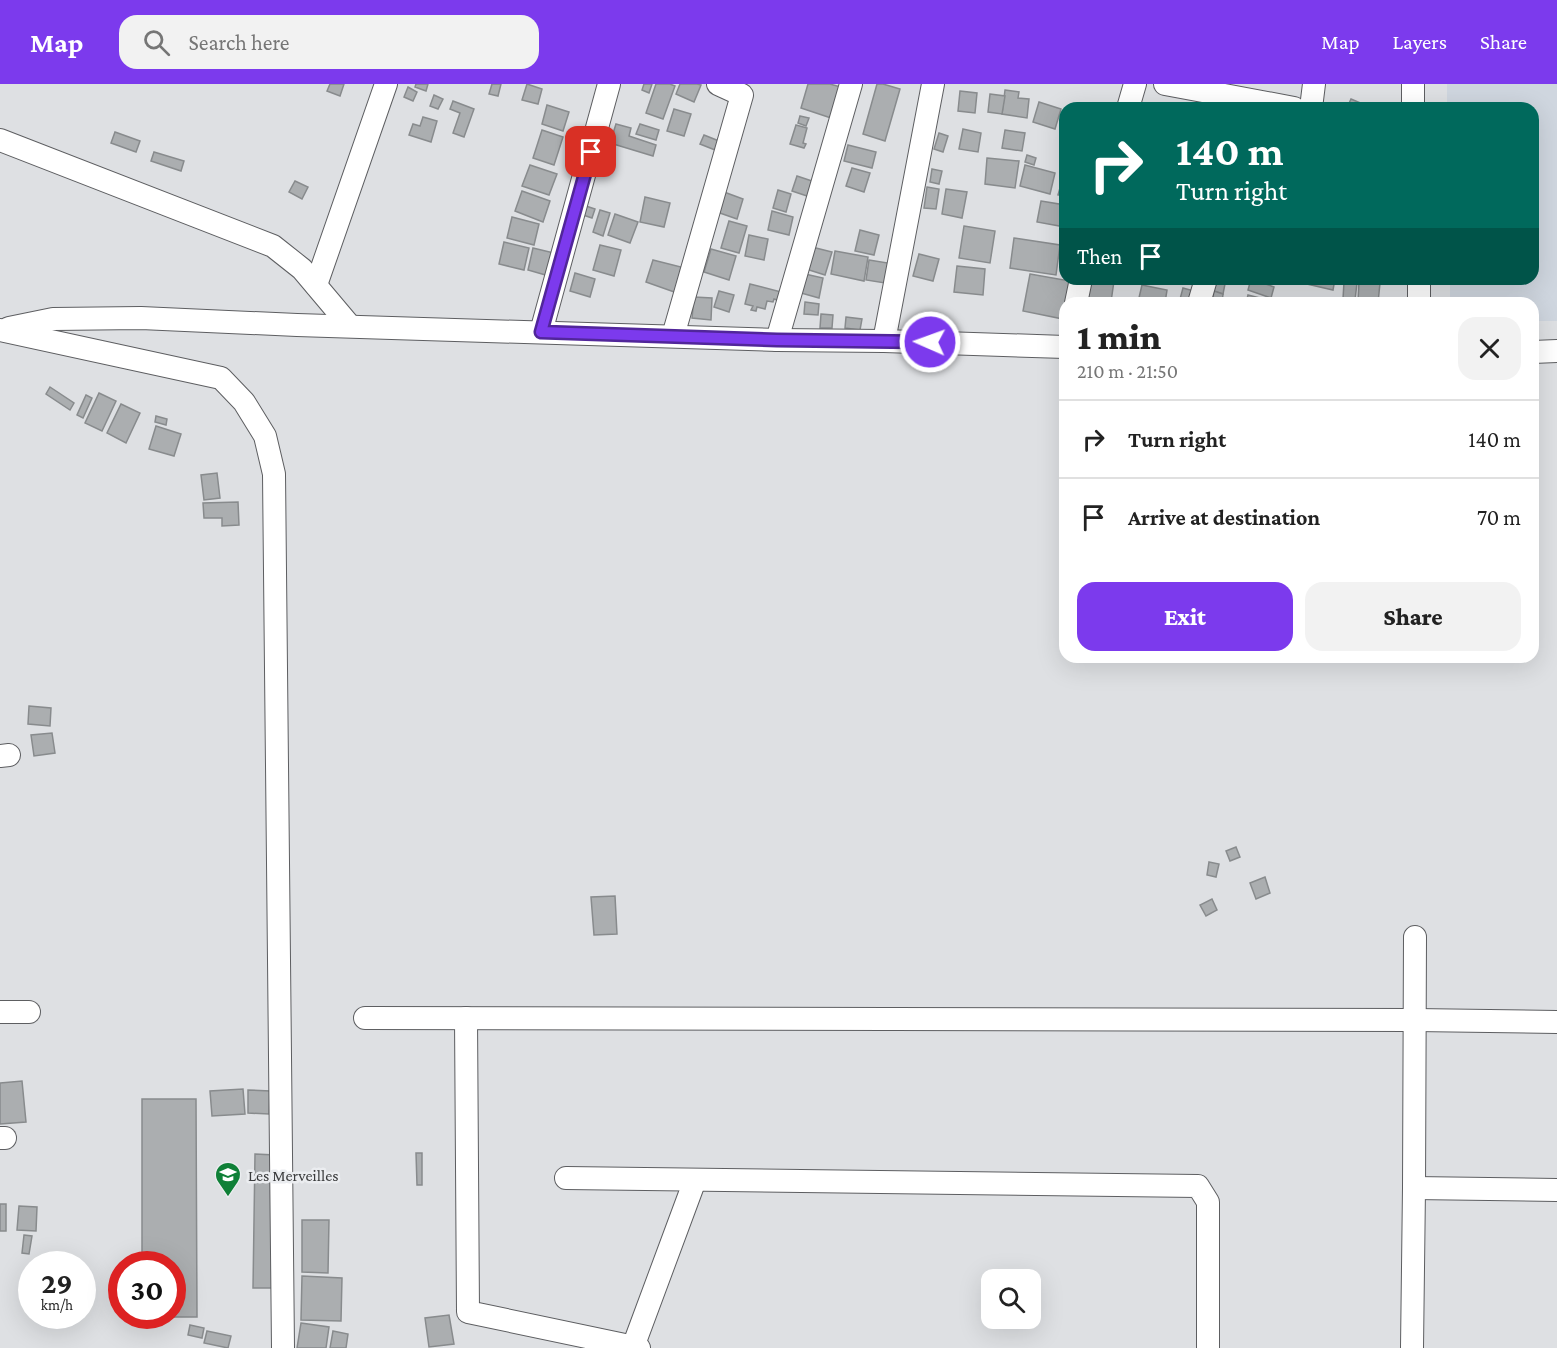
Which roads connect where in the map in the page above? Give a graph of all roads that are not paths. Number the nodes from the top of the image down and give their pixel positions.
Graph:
1 (386, 84) edge
2 (609, 84) edge
3 (718, 84) edge
4 (851, 84) edge
5 (933, 84) edge
6 (1136, 84) edge
7 (1164, 84) edge
8 (1314, 84) edge
9 (1413, 84) edge
10 (1130, 102) edge
11 (1246, 102) edge
12 (1312, 102) edge
13 (1413, 102) edge
14 (0, 140) edge
15 (316, 285) junction
16 (350, 326) junction
17 (0, 330) edge
18 (541, 332) junction
19 (673, 336) junction
20 (777, 340) junction
21 (884, 341) junction
22 (1059, 347) edge
23 (1557, 351) edge
24 (1539, 352) edge
25 (1415, 937) dead end
26 (0, 1012) edge
27 (29, 1012) dead end
28 (365, 1018) dead end
29 (466, 1018) junction
30 (1414, 1020) junction
31 (1557, 1022) edge
32 (566, 1178) dead end
33 (695, 1180) junction
34 (1414, 1188) junction
35 (1557, 1190) edge
36 (636, 1347) edge
37 (283, 1348) edge
38 (1208, 1348) edge
39 (1412, 1348) edge

1 - 15 street
2 - 18 street
3 - 19 street
4 - 20 street
5 - 21 street
6 - 10 street
7 - 11 street
8 - 12 street
9 - 13 street
14 - 15 street
15 - 16 street
16 - 17 street
16 - 18 street
17 - 37 street
18 - 19 street
19 - 20 street
20 - 21 street
21 - 22 street
23 - 24 street
25 - 30 street
26 - 27 street
28 - 29 street
29 - 30 street
29 - 36 street
30 - 31 street
30 - 34 street
32 - 33 street
33 - 36 street
33 - 38 street
34 - 35 street
34 - 39 street

